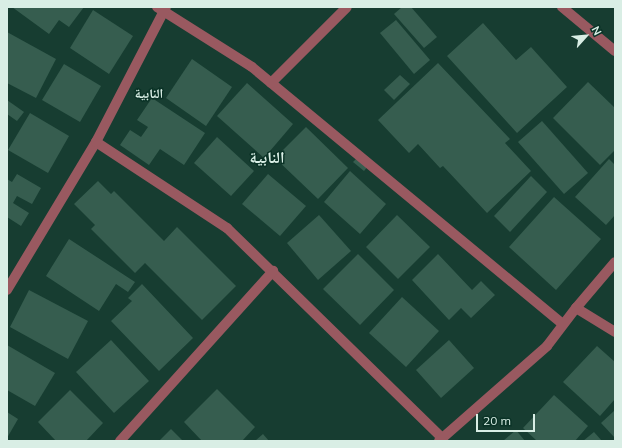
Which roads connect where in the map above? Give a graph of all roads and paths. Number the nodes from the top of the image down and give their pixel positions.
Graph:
1 (347, 7) edge
2 (562, 7) edge
3 (162, 8) edge
4 (615, 51) edge
5 (270, 83) junction
6 (96, 142) junction
7 (615, 262) edge
8 (273, 271) junction
9 (7, 290) edge
10 (576, 308) junction
11 (564, 324) junction
12 (615, 332) edge
13 (440, 439) edge
14 (120, 441) edge

1 - 5 street
2 - 4 street
3 - 5 street
3 - 6 street
5 - 11 street
6 - 8 street
6 - 9 street
7 - 10 street
8 - 13 street
8 - 14 street
10 - 11 street
10 - 12 street
11 - 13 street

